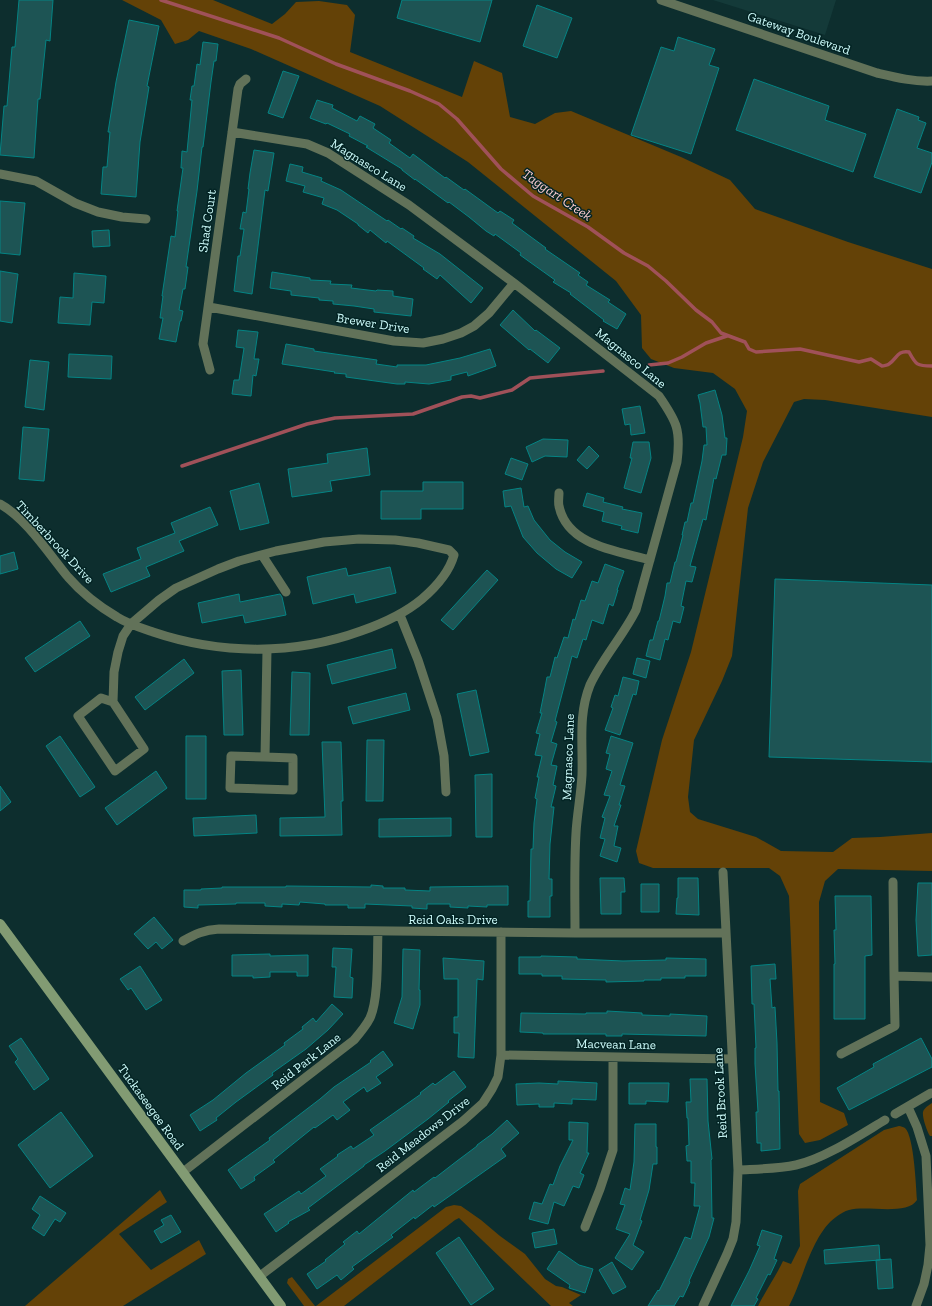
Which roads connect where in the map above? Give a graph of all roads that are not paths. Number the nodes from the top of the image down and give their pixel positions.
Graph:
1 (661, 0) edge
2 (246, 79) dead end
3 (932, 81) edge
4 (232, 132) junction
5 (0, 174) edge
6 (146, 219) dead end
7 (514, 283) junction
8 (209, 307) junction
9 (210, 370) dead end
10 (559, 493) dead end
11 (0, 504) edge
12 (262, 555) junction
13 (650, 560) junction
14 (286, 592) dead end
15 (400, 615) junction
16 (131, 624) junction
17 (266, 650) junction
18 (113, 702) junction
19 (265, 757) junction
20 (446, 792) dead end
21 (723, 872) dead end
22 (894, 882) dead end
23 (0, 924) edge
24 (378, 931) junction
25 (501, 932) junction
26 (575, 933) junction
27 (726, 933) junction
28 (183, 941) dead end
29 (894, 976) junction
30 (932, 977) edge
31 (841, 1054) dead end
32 (501, 1055) junction
33 (612, 1058) junction
34 (731, 1059) junction
35 (931, 1093) edge
36 (908, 1107) junction
37 (895, 1114) dead end
38 (885, 1120) dead end
39 (738, 1170) junction
40 (183, 1172) junction
41 (585, 1227) dead end
42 (260, 1276) junction
43 (281, 1306) edge
44 (703, 1306) edge
45 (916, 1306) edge

1 - 3 street, Gateway Boulevard
2 - 4 street, Shad Court
4 - 7 street, Magnasco Lane
4 - 8 street, Shad Court
5 - 6 street
7 - 8 street, Brewer Drive
7 - 13 street, Magnasco Lane
8 - 9 street, Shad Court
10 - 13 street
11 - 16 street, Timberbrook Drive
12 - 14 street
12 - 15 street, Timberbrook Drive
12 - 16 street
13 - 26 street, Magnasco Lane
15 - 17 street, Timberbrook Drive
15 - 20 street
16 - 17 street, Timberbrook Drive
16 - 18 street
17 - 19 street
18 - 18 street
19 - 19 street
21 - 27 street, Reid Brook Lane
22 - 29 street
23 - 40 street, Tuckaseegee Road
24 - 25 street, Reid Oaks Drive
24 - 28 street, Reid Oaks Drive
24 - 40 street, Reid Park Lane
25 - 26 street, Reid Oaks Drive
25 - 32 street, Reid Meadows Drive
26 - 27 street, Reid Oaks Drive
27 - 34 street, Reid Brook Lane
29 - 30 street
29 - 31 street
32 - 33 street, Macvean Lane
32 - 42 street, Reid Meadows Drive
33 - 34 street, Macvean Lane
33 - 41 street
34 - 39 street, Reid Brook Lane
35 - 36 street
36 - 37 street
36 - 45 street
38 - 39 street
39 - 44 street, Reid Brook Lane
40 - 42 street, Tuckaseegee Road
42 - 43 street, Tuckaseegee Road

